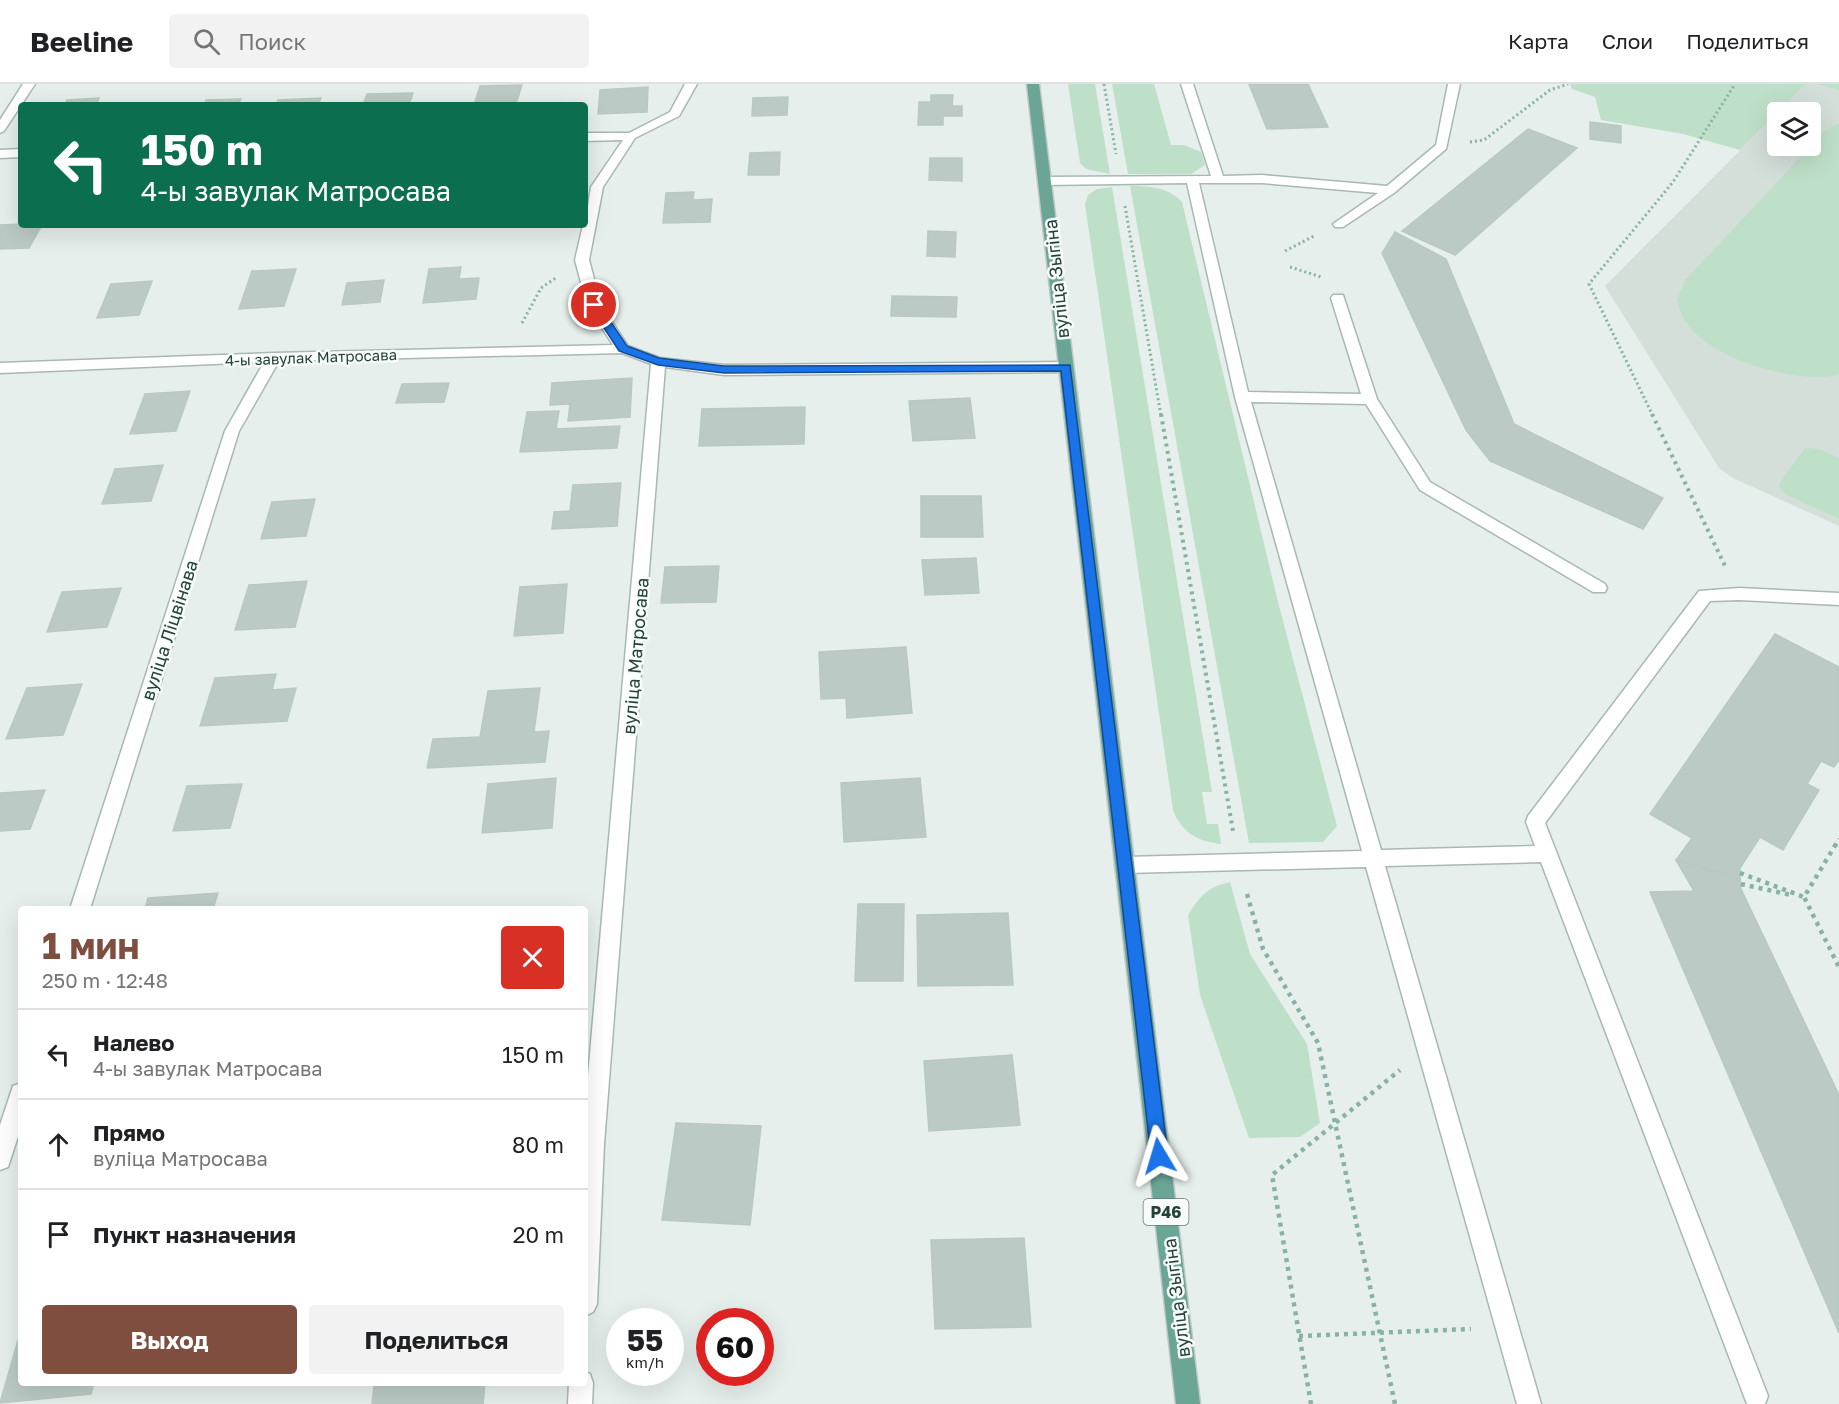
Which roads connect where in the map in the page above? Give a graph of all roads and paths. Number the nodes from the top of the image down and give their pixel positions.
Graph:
1 (30, 84) edge
2 (691, 84) edge
3 (1033, 84) edge
4 (1104, 84) edge
5 (1187, 84) edge
6 (1454, 84) edge
7 (1568, 84) edge
8 (1735, 84) edge
9 (0, 129) edge
10 (631, 136) junction
11 (588, 137) edge
12 (1442, 146) junction
13 (18, 153) edge
14 (0, 154) edge
15 (1120, 180) junction
16 (1192, 180) junction
17 (1218, 180) junction
18 (1045, 181) junction
19 (1390, 189) junction
20 (1339, 224) dead end
21 (582, 260) junction
22 (1338, 298) dead end
23 (623, 349) junction
24 (507, 351) junction
25 (274, 357) junction
26 (658, 362) junction
27 (1066, 367) junction
28 (0, 369) edge
29 (1242, 397) junction
30 (1370, 399) junction
31 (1599, 588) dead end
32 (1739, 594) junction
33 (1839, 599) edge
34 (1839, 839) edge
35 (1548, 854) junction
36 (1375, 859) junction
37 (1238, 862) junction
38 (1125, 865) junction
39 (1740, 873) dead end
40 (1741, 884) dead end
41 (1803, 897) junction
42 (81, 906) edge
43 (1839, 967) edge
44 (1428, 1047) junction
45 (18, 1102) edge
46 (1335, 1123) junction
47 (0, 1159) edge
48 (588, 1247) edge
49 (1508, 1328) junction
50 (1380, 1333) junction
51 (1299, 1336) junction
52 (581, 1386) edge
53 (1756, 1396) dead end
54 (580, 1404) edge
55 (1188, 1404) edge
56 (1311, 1404) edge
57 (1395, 1404) edge
58 (1529, 1404) edge

1 - 9 street
2 - 10 street
3 - 18 main road, вуліца Зыгіна / Р46
4 - 15 path
5 - 17 street
6 - 12 street
7 - 12 path
8 - 32 path
10 - 11 street
10 - 21 street
12 - 19 street
13 - 14 street
15 - 16 street
15 - 18 street
15 - 37 path
16 - 17 street
16 - 29 street
17 - 19 street
18 - 27 main road, вуліца Зыгіна / Р46
19 - 20 street
21 - 23 street
21 - 24 path
22 - 30 street
23 - 24 street, 4-ы завулак Матросава
23 - 26 street
24 - 25 street, 4-ы завулак Матросава
25 - 28 street, 4-ы завулак Матросава
25 - 42 street, вуліца Ліцвінава
26 - 27 street
26 - 48 street, вуліца Матросава
27 - 38 main road, вуліца Зыгіна / Р46
29 - 30 street
29 - 36 street
30 - 31 street
32 - 33 street
32 - 35 street
34 - 41 path
35 - 36 street
35 - 53 street
36 - 37 street
36 - 44 street
37 - 38 street
37 - 46 path
38 - 55 main road, вуліца Зыгіна / Р46
39 - 41 path
40 - 41 path
41 - 43 path
44 - 46 path
44 - 49 street
45 - 47 street
46 - 50 path
46 - 51 path
49 - 50 path
49 - 58 street
50 - 51 path
50 - 57 path
51 - 56 path
52 - 54 street

